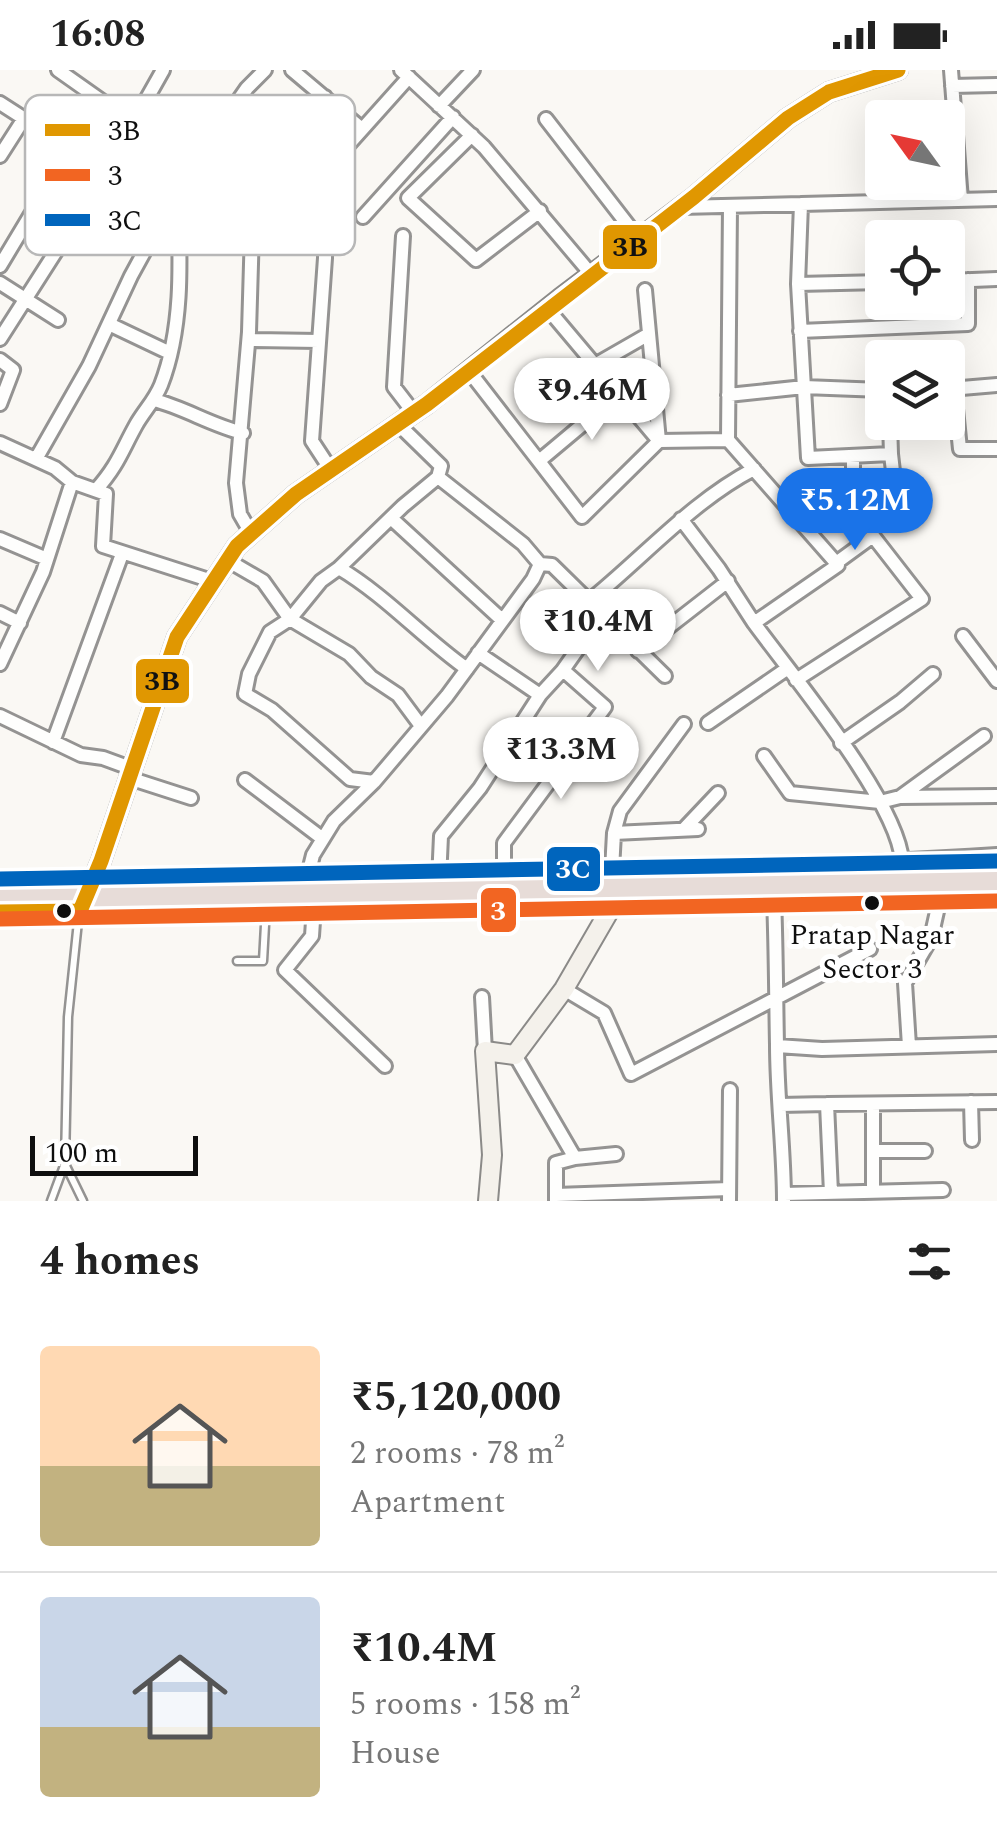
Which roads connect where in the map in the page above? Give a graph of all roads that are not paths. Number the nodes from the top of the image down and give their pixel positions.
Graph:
1 (58, 70) edge
2 (163, 70) edge
3 (265, 70) edge
4 (292, 70) edge
5 (474, 70) edge
6 (898, 70) edge
7 (951, 70) edge
8 (405, 74) edge
9 (997, 85) edge
10 (952, 86) junction
11 (93, 95) edge
12 (149, 95) edge
13 (243, 95) edge
14 (323, 95) edge
15 (953, 100) edge
16 (0, 103) edge
17 (440, 106) junction
18 (453, 118) junction
19 (546, 119) dead end
20 (23, 120) joint
21 (355, 124) edge
22 (362, 130) junction
23 (472, 135) junction
24 (355, 138) edge
25 (0, 156) edge
26 (997, 199) edge
27 (961, 200) edge
28 (965, 200) edge
29 (801, 204) junction
30 (730, 206) junction
31 (679, 208) junction
32 (540, 211) junction
33 (362, 217) dead end
34 (25, 224) edge
35 (403, 236) dead end
36 (638, 238) junction
37 (52, 255) edge
38 (145, 255) edge
39 (178, 255) edge
40 (251, 255) edge
41 (323, 255) edge
42 (0, 266) edge
43 (590, 274) junction
44 (997, 279) edge
45 (965, 280) edge
46 (968, 280) junction
47 (865, 282) edge
48 (0, 283) edge
49 (798, 284) junction
50 (644, 290) dead end
51 (25, 299) junction
52 (547, 308) junction
53 (58, 320) dead end
54 (109, 324) junction
55 (800, 332) junction
56 (649, 334) junction
57 (0, 339) edge
58 (249, 340) junction
59 (318, 341) junction
60 (170, 353) junction
61 (0, 360) edge
62 (595, 365) junction
63 (469, 371) junction
64 (997, 385) edge
65 (804, 387) junction
66 (965, 388) edge
67 (865, 389) edge
68 (619, 394) junction
69 (728, 395) junction
70 (154, 400) junction
71 (0, 404) edge
72 (406, 419) junction
73 (243, 433) junction
74 (659, 440) junction
75 (728, 440) junction
76 (891, 440) edge
77 (959, 440) edge
78 (0, 443) edge
79 (997, 449) edge
80 (891, 454) junction
81 (854, 456) junction
82 (36, 460) junction
83 (538, 461) junction
84 (754, 469) junction
85 (331, 470) junction
86 (438, 478) junction
87 (72, 482) junction
88 (854, 488) dead end
89 (895, 489) dead end
90 (96, 490) junction
91 (391, 518) junction
92 (681, 519) junction
93 (252, 533) junction
94 (0, 539) edge
95 (122, 554) junction
96 (46, 559) junction
97 (227, 560) junction
98 (836, 563) junction
99 (540, 564) junction
100 (340, 568) junction
101 (212, 581) junction
102 (728, 582) junction
103 (588, 602) junction
104 (0, 613) edge
105 (290, 620) junction
106 (502, 620) junction
107 (20, 623) junction
108 (754, 623) junction
109 (963, 636) dead end
110 (582, 643) dead end
111 (638, 651) junction
112 (478, 653) junction
113 (0, 664) edge
114 (466, 669) junction
115 (563, 670) junction
116 (792, 674) junction
117 (933, 674) dead end
118 (665, 676) dead end
119 (997, 681) edge
120 (540, 695) junction
121 (0, 716) edge
122 (708, 723) dead end
123 (522, 724) junction
124 (684, 724) dead end
125 (421, 726) junction
126 (984, 736) dead end
127 (53, 742) junction
128 (842, 743) junction
129 (568, 756) junction
130 (764, 756) dead end
131 (131, 774) junction
132 (245, 780) dead end
133 (374, 782) junction
134 (718, 793) dead end
135 (997, 796) edge
136 (900, 797) junction
137 (190, 798) dead end
138 (880, 802) junction
139 (698, 829) dead end
140 (683, 830) junction
141 (614, 833) junction
142 (323, 839) junction
143 (997, 856) edge
144 (902, 861) junction
145 (612, 870) junction
146 (997, 880) edge
147 (504, 882) junction
148 (439, 883) junction
149 (0, 884) edge
150 (308, 893) junction
151 (85, 897) junction
152 (774, 898) junction
153 (940, 898) junction
154 (997, 898) edge
155 (0, 900) edge
156 (615, 902) junction
157 (266, 907) junction
158 (0, 912) edge
159 (870, 949) dead end
160 (237, 961) dead end
161 (564, 989) junction
162 (482, 997) dead end
163 (778, 999) junction
164 (997, 1044) edge
165 (776, 1046) junction
166 (908, 1046) junction
167 (484, 1051) junction
168 (514, 1055) junction
169 (385, 1066) dead end
170 (730, 1090) dead end
171 (972, 1102) junction
172 (997, 1102) edge
173 (827, 1104) junction
174 (873, 1104) junction
175 (780, 1105) junction
176 (972, 1140) dead end
177 (873, 1152) junction
178 (925, 1152) dead end
179 (616, 1154) dead end
180 (575, 1158) junction
181 (65, 1163) junction
182 (942, 1190) dead end
183 (873, 1191) junction
184 (831, 1193) junction
185 (729, 1195) edge
186 (924, 1196) edge
187 (556, 1198) edge
188 (784, 1198) edge
189 (486, 1200) edge
190 (51, 1201) edge
191 (83, 1201) edge

1 - 11 street
2 - 12 street
3 - 13 street
4 - 14 street
5 - 17 street
6 - 31 street
7 - 10 street
8 - 17 street
8 - 22 street
9 - 10 street
10 - 15 street
16 - 20 street
17 - 18 street
18 - 23 street
18 - 33 street
19 - 36 street
20 - 25 street
21 - 22 street
22 - 24 street
23 - 32 street
23 - 32 street
26 - 28 street
27 - 29 street
29 - 30 street
29 - 49 street
30 - 31 street
30 - 69 street
31 - 36 street
32 - 43 street
34 - 42 street
35 - 72 street
36 - 43 street
37 - 51 street
38 - 54 street
39 - 60 street
40 - 58 street
41 - 59 street
43 - 52 street
44 - 46 street
45 - 46 street
46 - 55 street
47 - 49 street
48 - 51 street
49 - 55 street
50 - 56 street
51 - 53 street
51 - 57 street
52 - 62 street
52 - 63 street
54 - 60 street
54 - 82 street
55 - 65 street
56 - 62 street
56 - 74 street
58 - 59 street
58 - 73 street
59 - 85 street
60 - 70 street
61 - 71 street
62 - 68 street
63 - 72 street
63 - 83 street
64 - 66 street
65 - 67 street
65 - 69 street
65 - 81 street
68 - 74 street
68 - 83 street
69 - 75 street
70 - 73 street
70 - 90 street
72 - 85 street
72 - 86 street
73 - 93 street
74 - 75 street
74 - 83 street
75 - 84 street
76 - 80 street
77 - 79 street
78 - 82 street
80 - 81 street
80 - 89 street
81 - 88 street
82 - 87 street
84 - 92 street
84 - 98 street
85 - 93 street
86 - 91 street
86 - 99 street
87 - 90 street
87 - 96 street
90 - 95 street
91 - 100 street
91 - 106 street
92 - 102 street
92 - 103 street
93 - 97 street
94 - 96 street
95 - 101 street
95 - 127 street
96 - 107 street
97 - 101 street
97 - 105 street
98 - 108 street
98 - 116 street
99 - 103 street
99 - 106 street
100 - 105 street
100 - 114 street
101 - 131 street
102 - 108 street
102 - 111 street
103 - 111 street
104 - 107 street
105 - 125 street
105 - 133 street
106 - 112 street
107 - 113 street
108 - 116 street
109 - 119 street
110 - 115 street
111 - 118 street
112 - 114 street
112 - 120 street
114 - 125 street
115 - 120 street
115 - 129 street
116 - 122 street
116 - 128 street
117 - 128 street
120 - 123 street
121 - 127 street
123 - 129 street
123 - 148 street
124 - 141 street
125 - 133 street
126 - 136 street
127 - 131 street
128 - 138 street
129 - 147 street
130 - 138 street
131 - 137 street
131 - 151 street
132 - 142 street
133 - 142 street
134 - 140 street
135 - 136 street
136 - 138 street
138 - 144 street
139 - 140 street
140 - 141 street
141 - 145 street
142 - 150 street
143 - 144 street
144 - 145 street
145 - 147 street
146 - 147 highway
147 - 148 highway
148 - 150 highway
149 - 151 street
150 - 151 highway
150 - 156 highway
150 - 157 highway
150 - 169 street
151 - 155 highway
151 - 157 highway
151 - 158 highway
151 - 181 lane
152 - 153 highway
152 - 156 highway
152 - 163 street
153 - 154 highway
153 - 166 street
156 - 161 street
157 - 160 lane
159 - 163 street
161 - 163 street
161 - 168 street
162 - 167 street
163 - 165 street
164 - 166 street
165 - 166 street
165 - 175 street
167 - 168 street
167 - 189 street
168 - 180 street
170 - 185 street
171 - 172 street
171 - 174 street
171 - 176 street
173 - 174 street
173 - 175 street
173 - 184 street
174 - 177 street
175 - 188 street
177 - 178 street
177 - 183 street
179 - 180 street
180 - 187 street
181 - 190 lane
181 - 191 lane
182 - 186 street
183 - 184 street
183 - 186 street
184 - 188 street
185 - 187 street

